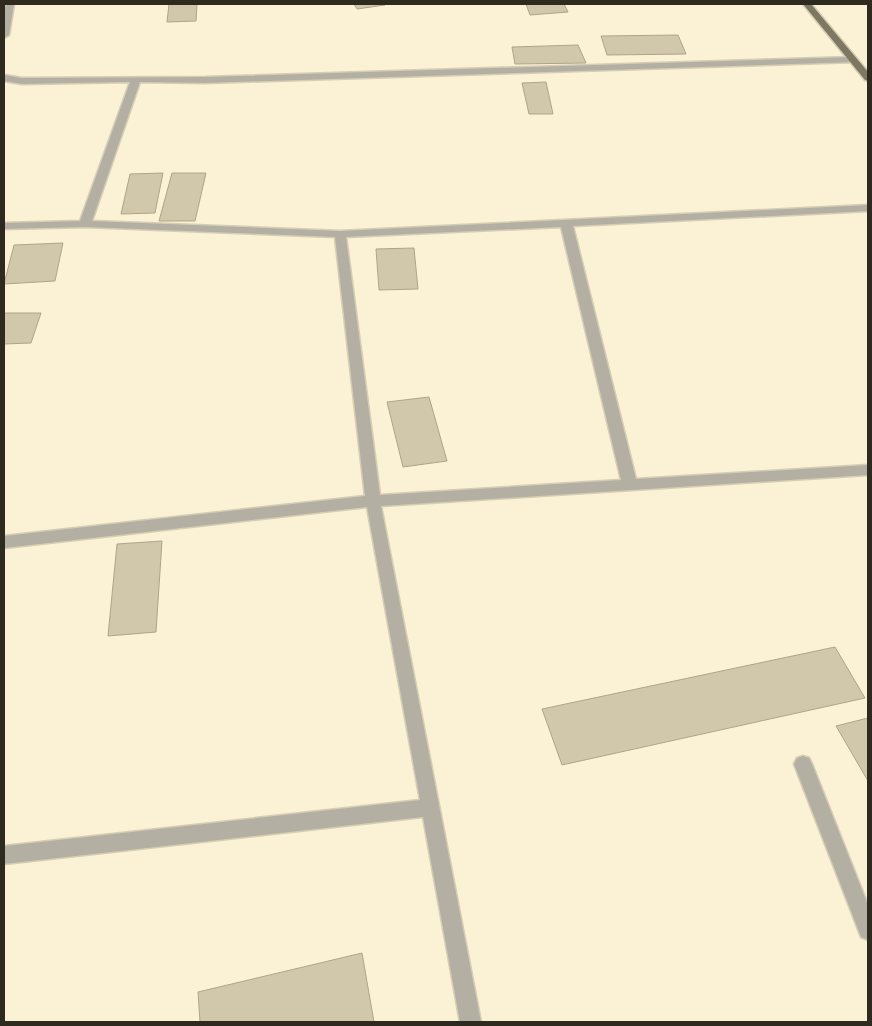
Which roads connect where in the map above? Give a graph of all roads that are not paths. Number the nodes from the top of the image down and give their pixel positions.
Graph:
1 (10, 4) edge
2 (807, 4) edge
3 (4, 34) edge
4 (853, 60) junction
5 (4, 78) edge
6 (868, 78) edge
7 (136, 79) junction
8 (868, 208) edge
9 (566, 223) junction
10 (85, 224) junction
11 (4, 226) edge
12 (340, 234) junction
13 (868, 470) edge
14 (630, 485) junction
15 (373, 501) junction
16 (4, 542) edge
17 (803, 764) dead end
18 (431, 807) junction
19 (4, 855) edge
20 (868, 930) edge
21 (472, 1022) edge

1 - 3 street
2 - 4 main road
4 - 6 main road
4 - 7 street
5 - 7 street
7 - 10 street
8 - 9 street
9 - 12 street
9 - 14 street
10 - 11 street
10 - 12 street
12 - 15 street
13 - 14 street
14 - 15 street
15 - 16 street
15 - 18 street
17 - 20 street
18 - 19 street
18 - 21 street

